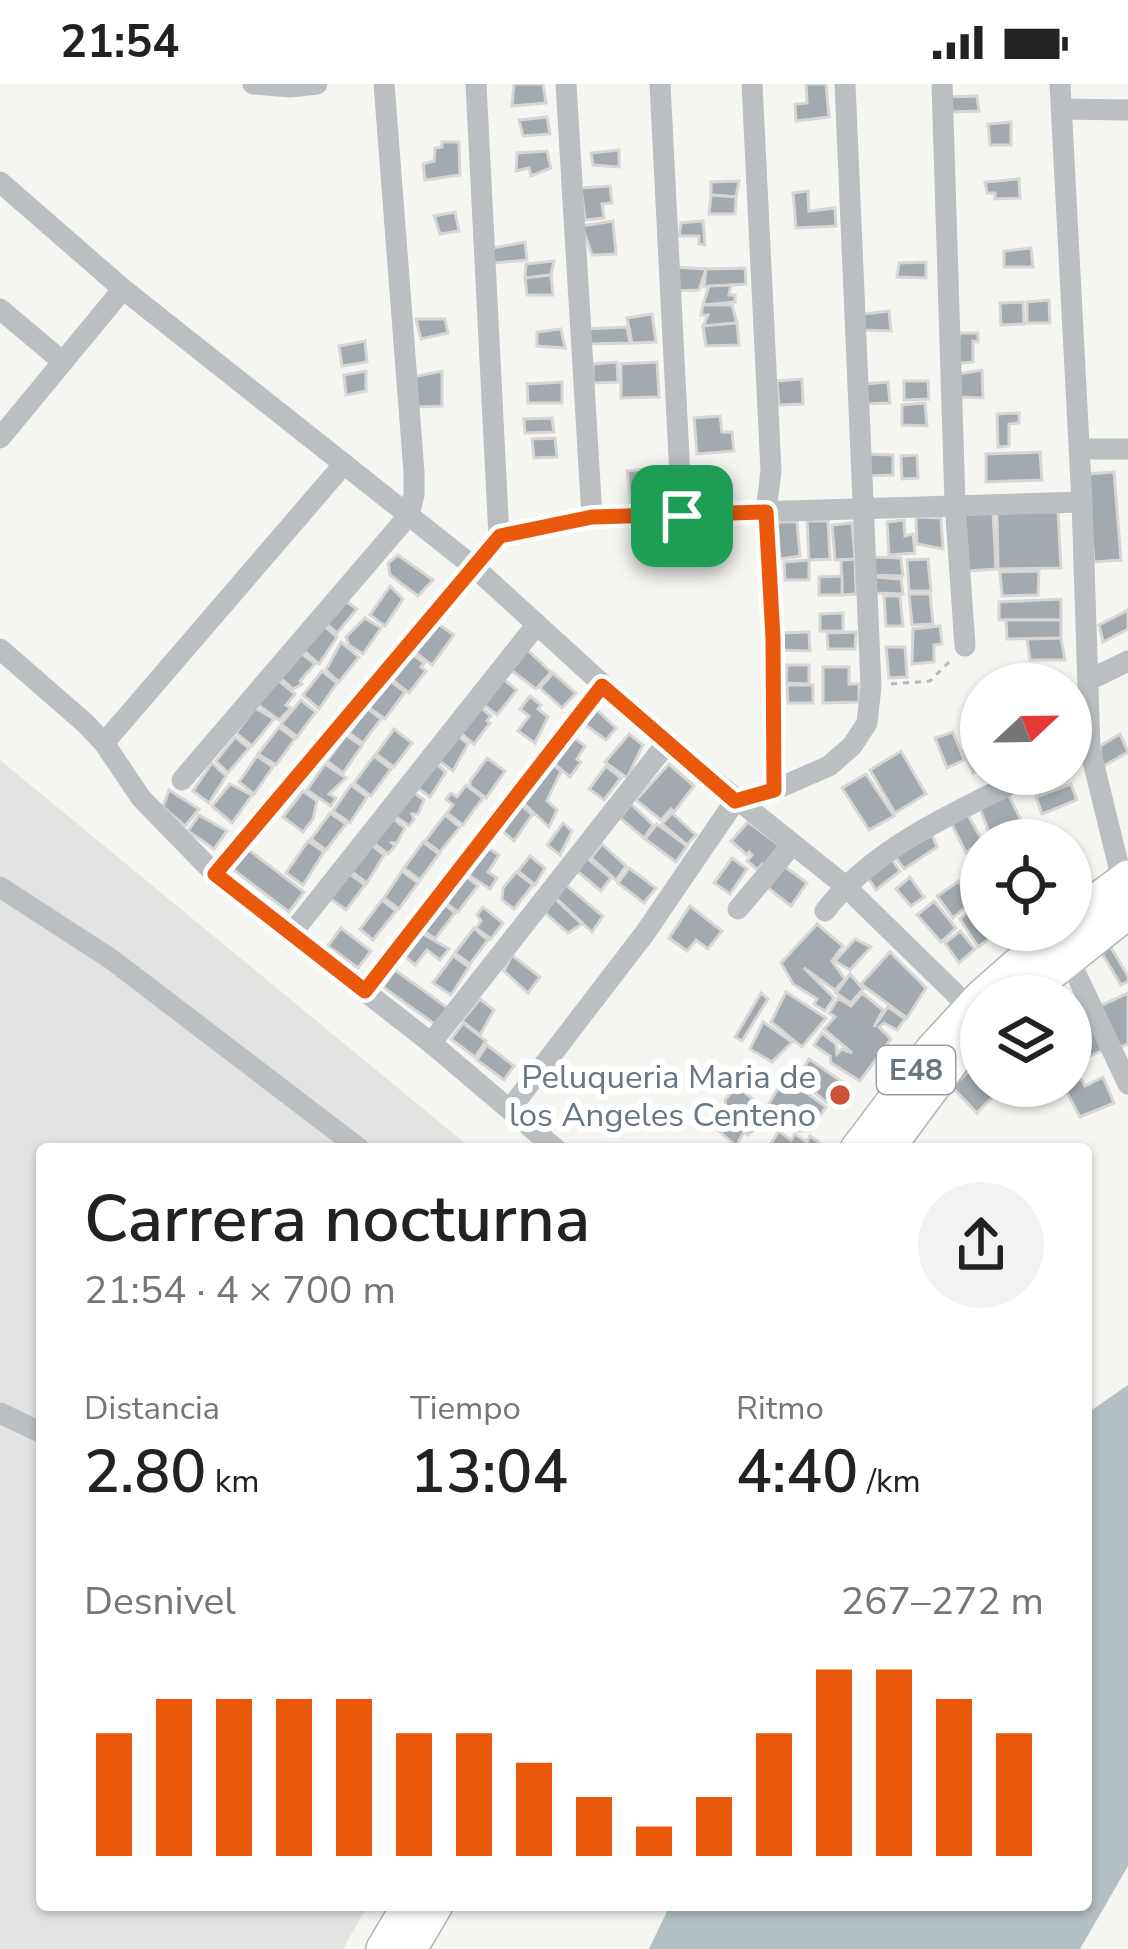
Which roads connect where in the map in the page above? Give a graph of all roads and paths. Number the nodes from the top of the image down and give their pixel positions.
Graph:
1 (254, 84) edge
2 (317, 84) edge
3 (384, 84) edge
4 (476, 84) edge
5 (566, 84) edge
6 (660, 84) edge
7 (752, 84) edge
8 (845, 84) edge
9 (942, 84) edge
10 (1060, 84) edge
11 (1062, 110) junction
12 (1128, 110) edge
13 (0, 182) edge
14 (123, 289) junction
15 (0, 309) edge
16 (63, 362) junction
17 (0, 438) edge
18 (1080, 449) junction
19 (1128, 449) edge
20 (344, 464) junction
21 (1082, 502) junction
22 (955, 503) junction
23 (863, 506) junction
24 (766, 512) junction
25 (409, 515) junction
26 (682, 516) junction
27 (592, 517) junction
28 (500, 536) junction
29 (474, 567) junction
30 (536, 624) junction
31 (965, 646) joint
32 (0, 650) edge
33 (1128, 661) edge
34 (1088, 663) edge
35 (1092, 679) edge
36 (602, 686) junction
37 (871, 686) junction
38 (667, 742) junction
39 (104, 743) junction
40 (182, 780) dead end
41 (1092, 786) edge
42 (774, 790) junction
43 (990, 795) edge
44 (735, 801) junction
45 (792, 845) junction
46 (215, 874) junction
47 (844, 885) junction
48 (0, 887) edge
49 (1126, 890) edge
50 (738, 909) dead end
51 (1092, 909) edge
52 (824, 911) dead end
53 (1092, 919) edge
54 (292, 933) junction
55 (1054, 951) edge
56 (1057, 951) edge
57 (1066, 951) edge
58 (1022, 975) edge
59 (1039, 975) edge
60 (365, 991) junction
61 (960, 991) edge
62 (960, 1029) edge
63 (431, 1043) junction
64 (960, 1044) edge
65 (1128, 1084) edge
66 (510, 1109) junction
67 (353, 1143) edge
68 (549, 1143) edge
69 (862, 1143) edge
70 (891, 1143) edge
71 (0, 1414) edge
72 (36, 1430) edge
73 (406, 1911) edge
74 (432, 1911) edge
75 (383, 1949) edge
76 (410, 1949) edge

1 - 2 street
3 - 25 street
4 - 28 street
5 - 27 street
6 - 26 street
7 - 24 street
8 - 23 street
9 - 22 street
10 - 11 street
11 - 12 street
11 - 18 street
13 - 14 street
14 - 16 street
14 - 20 street
15 - 16 street
16 - 17 street
18 - 19 street
18 - 21 street
20 - 25 street
20 - 39 street
21 - 22 street
21 - 34 street
22 - 23 street
22 - 31 street
23 - 24 street
23 - 37 street
24 - 26 street
24 - 42 street
25 - 29 street
25 - 40 street
26 - 27 street
27 - 28 street
28 - 29 street
29 - 30 street
29 - 46 street
30 - 36 street
30 - 54 street
31 - 37 path
32 - 39 street
33 - 35 street
36 - 38 street
36 - 60 street
37 - 42 street
38 - 44 street
38 - 63 street
39 - 46 street
41 - 49 street
42 - 44 street
43 - 47 street
44 - 45 street
44 - 66 street
45 - 47 street
45 - 50 street
46 - 54 street
47 - 52 street
47 - 61 street
48 - 67 street
49 - 51 highway
49 - 53 highway, E48
54 - 60 street
55 - 58 highway, E48
56 - 59 highway, E48
57 - 65 street
60 - 63 street
62 - 69 highway, E48
63 - 66 street
64 - 70 highway, E48
66 - 68 street
71 - 72 street
73 - 75 highway
74 - 76 highway

